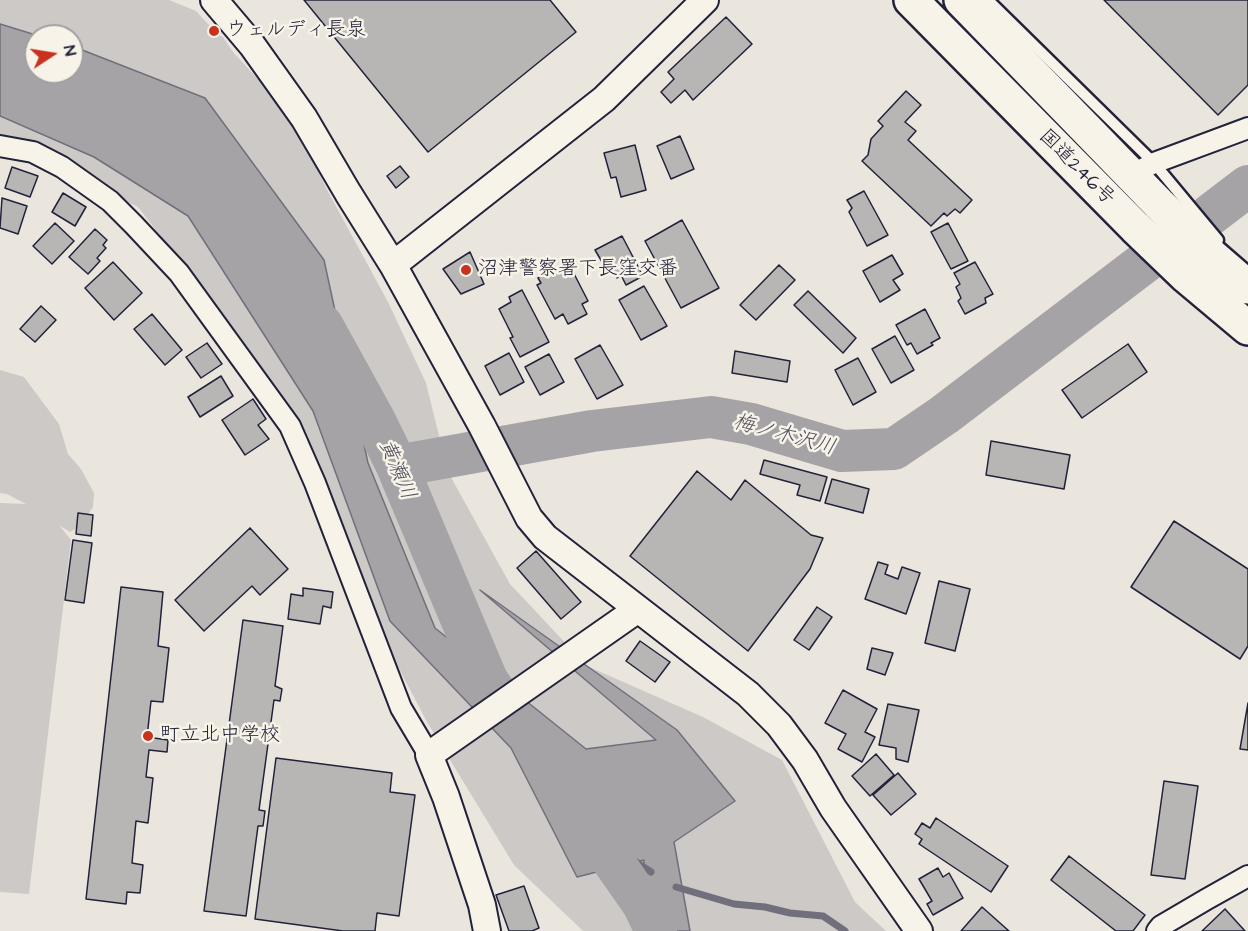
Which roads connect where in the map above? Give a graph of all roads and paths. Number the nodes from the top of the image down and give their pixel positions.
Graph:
1 (214, 0) edge
2 (705, 0) edge
3 (911, 0) edge
4 (961, 0) edge
5 (988, 0) edge
6 (1248, 128) edge
7 (0, 146) edge
8 (1143, 169) junction
9 (1219, 251) junction
10 (393, 264) junction
11 (1248, 287) edge
12 (1248, 328) edge
13 (638, 609) junction
14 (429, 755) junction
15 (1248, 876) edge
16 (487, 931) edge
17 (919, 931) edge
18 (1157, 931) edge

1 - 10 street
2 - 10 street
3 - 12 highway, 国道246号
4 - 8 highway, 国道246号
5 - 8 lane
6 - 8 street
7 - 14 street
8 - 9 lane
8 - 9 highway, 国道246号
9 - 11 highway, 国道246号
10 - 13 street
13 - 14 street
13 - 17 street
14 - 16 street
15 - 18 street

